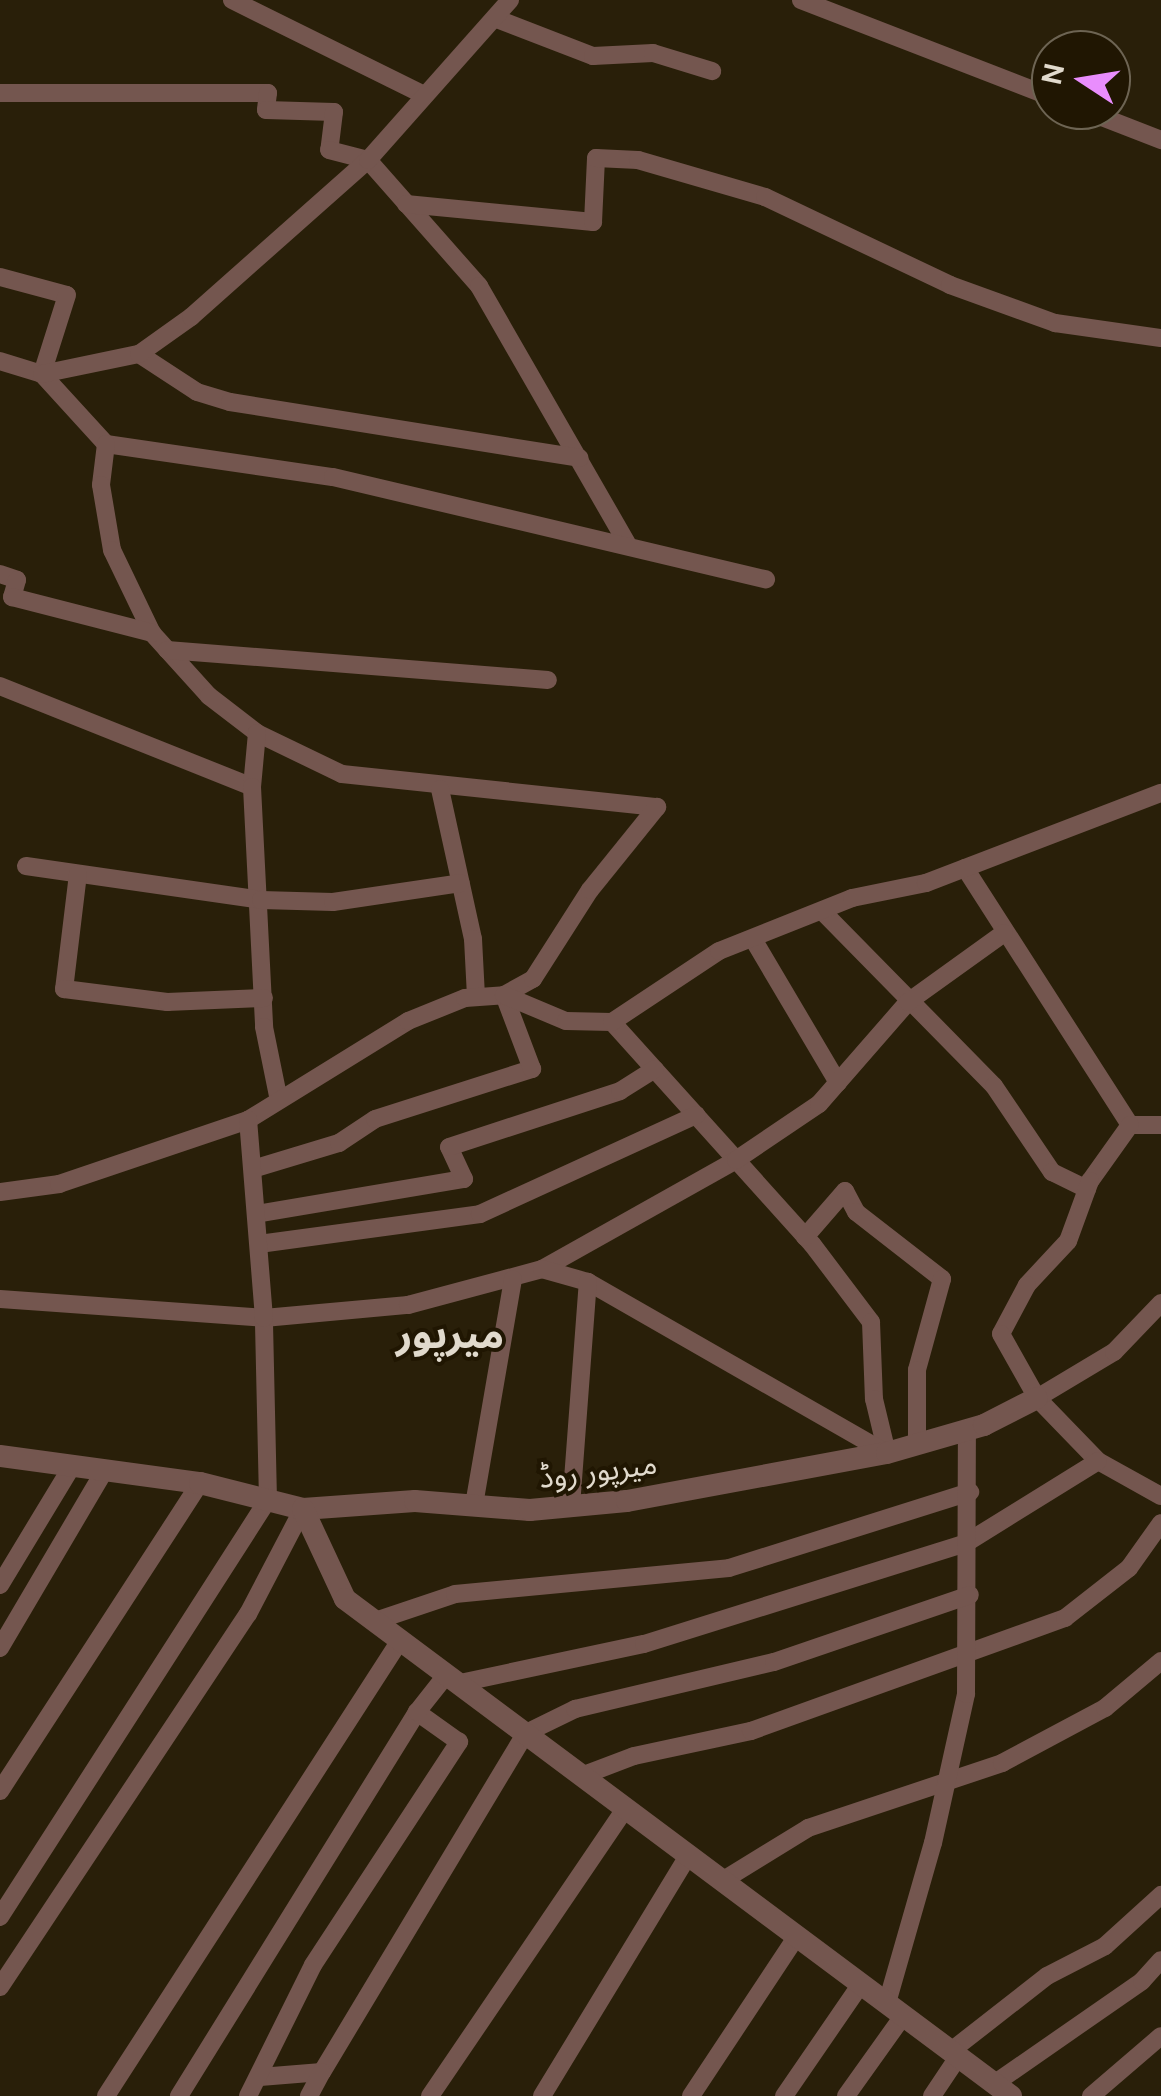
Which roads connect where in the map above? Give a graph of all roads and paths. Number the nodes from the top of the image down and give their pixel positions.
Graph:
1 (232, 0) edge
2 (510, 0) edge
3 (801, 0) edge
4 (496, 18) junction
5 (712, 70) dead end
6 (1031, 89) edge
7 (0, 93) edge
8 (424, 95) junction
9 (1131, 128) edge
10 (1161, 140) edge
11 (368, 160) junction
12 (406, 204) junction
13 (0, 278) edge
14 (1161, 338) edge
15 (139, 354) junction
16 (0, 361) edge
17 (42, 374) junction
18 (106, 444) junction
19 (580, 458) junction
20 (627, 543) junction
21 (0, 574) edge
22 (766, 580) dead end
23 (152, 633) junction
24 (167, 650) junction
25 (548, 680) dead end
26 (0, 686) edge
27 (258, 734) junction
28 (252, 786) junction
29 (440, 788) junction
30 (1161, 794) edge
31 (26, 866) dead end
32 (965, 868) junction
33 (78, 874) junction
34 (460, 883) junction
35 (261, 900) junction
36 (822, 911) junction
37 (1004, 933) junction
38 (753, 939) junction
39 (504, 995) junction
40 (476, 997) junction
41 (264, 998) junction
42 (908, 1002) junction
43 (612, 1022) junction
44 (654, 1069) junction
45 (838, 1083) junction
46 (278, 1096) junction
47 (696, 1115) junction
48 (248, 1120) junction
49 (1161, 1125) edge
50 (1130, 1126) junction
51 (736, 1160) junction
52 (253, 1168) junction
53 (1086, 1189) junction
54 (0, 1192) edge
55 (256, 1214) junction
56 (805, 1237) junction
57 (258, 1244) junction
58 (542, 1269) junction
59 (513, 1279) junction
60 (588, 1282) junction
61 (0, 1299) edge
62 (1159, 1311) edge
63 (264, 1318) junction
64 (1036, 1398) junction
65 (967, 1430) junction
66 (917, 1444) junction
67 (887, 1453) junction
68 (0, 1456) edge
69 (1098, 1461) junction
70 (72, 1466) junction
71 (105, 1470) junction
72 (200, 1483) junction
73 (970, 1492) junction
74 (1161, 1496) edge
75 (268, 1500) junction
76 (474, 1505) junction
77 (570, 1506) junction
78 (303, 1509) junction
79 (1161, 1523) edge
80 (966, 1543) junction
81 (0, 1585) edge
82 (970, 1596) junction
83 (375, 1620) junction
84 (401, 1639) junction
85 (0, 1648) edge
86 (969, 1654) junction
87 (1161, 1662) edge
88 (454, 1678) junction
89 (417, 1712) junction
90 (526, 1732) junction
91 (584, 1775) junction
92 (948, 1778) junction
93 (0, 1791) edge
94 (626, 1808) junction
95 (688, 1856) junction
96 (722, 1881) junction
97 (1161, 1895) edge
98 (0, 1917) edge
99 (796, 1936) junction
100 (1161, 1960) edge
101 (861, 1984) junction
102 (0, 1987) edge
103 (895, 2009) junction
104 (1161, 2036) edge
105 (954, 2054) junction
106 (322, 2072) junction
107 (260, 2077) junction
108 (1003, 2090) edge
109 (106, 2096) edge
110 (180, 2096) edge
111 (248, 2096) edge
112 (309, 2096) edge
113 (430, 2096) edge
114 (542, 2096) edge
115 (691, 2096) edge
116 (784, 2096) edge
117 (846, 2096) edge
118 (932, 2096) edge
119 (1091, 2096) edge

1 - 8 street
2 - 4 street
3 - 6 street
4 - 5 street
4 - 8 street
7 - 11 street
8 - 11 street
9 - 10 street
11 - 12 street
11 - 15 street
12 - 14 street
12 - 19 street
13 - 17 street
15 - 17 street
15 - 19 street
16 - 17 street
17 - 18 street
18 - 20 street
18 - 23 street
19 - 20 street
20 - 22 street
21 - 23 street
23 - 24 street
24 - 25 street
24 - 27 street
26 - 28 street
27 - 28 street
27 - 29 street
28 - 35 street
29 - 34 street
29 - 39 street
30 - 32 street
31 - 33 street
32 - 36 street
32 - 37 street
33 - 35 street
33 - 41 street
34 - 35 street
34 - 40 street
35 - 41 street
36 - 38 street
36 - 42 street
37 - 42 street
37 - 50 street
38 - 43 street
38 - 45 street
39 - 40 street
39 - 43 street
39 - 52 street
40 - 46 street
41 - 46 street
42 - 45 street
42 - 53 street
43 - 44 street
44 - 47 street
44 - 55 street
45 - 51 street
46 - 48 street
47 - 51 street
47 - 57 street
48 - 52 street
48 - 54 street
49 - 50 street
50 - 53 street
51 - 56 street
51 - 58 street
52 - 55 street
53 - 64 street
55 - 57 street
56 - 66 street
56 - 67 street
57 - 63 street
58 - 59 street
58 - 60 street
59 - 63 street
59 - 76 street
60 - 67 street
60 - 77 street
61 - 63 street
62 - 64 street, میرپور روڈ
63 - 75 street
64 - 65 street, میرپور روڈ
64 - 69 street
65 - 66 street, میرپور روڈ
65 - 73 street
66 - 67 street, میرپور روڈ
67 - 77 street, میرپور روڈ
68 - 70 street, میرپور روڈ
69 - 74 street
69 - 80 street
70 - 71 street, میرپور روڈ
70 - 81 street
71 - 72 street, میرپور روڈ
71 - 85 street
72 - 75 street, میرپور روڈ
72 - 93 street
73 - 80 street
73 - 83 street
75 - 78 street, میرپور روڈ
75 - 98 street
76 - 77 street, میرپور روڈ
76 - 78 street, میرپور روڈ
78 - 83 street
78 - 102 street
79 - 86 street
80 - 82 street
80 - 88 street
82 - 86 street
82 - 90 street
83 - 84 street
84 - 88 street
84 - 109 street
86 - 91 street
86 - 92 street
87 - 92 street
88 - 89 street
88 - 90 street
89 - 107 street
89 - 110 street
90 - 91 street
90 - 106 street
91 - 94 street
92 - 96 street
92 - 103 street
94 - 95 street
94 - 113 street
95 - 96 street
95 - 114 street
96 - 99 street
97 - 105 street
99 - 101 street
99 - 115 street
100 - 108 street
101 - 103 street
101 - 116 street
103 - 105 street
103 - 117 street
104 - 119 street
105 - 108 street
105 - 118 street
106 - 107 street
106 - 112 street
107 - 111 street

